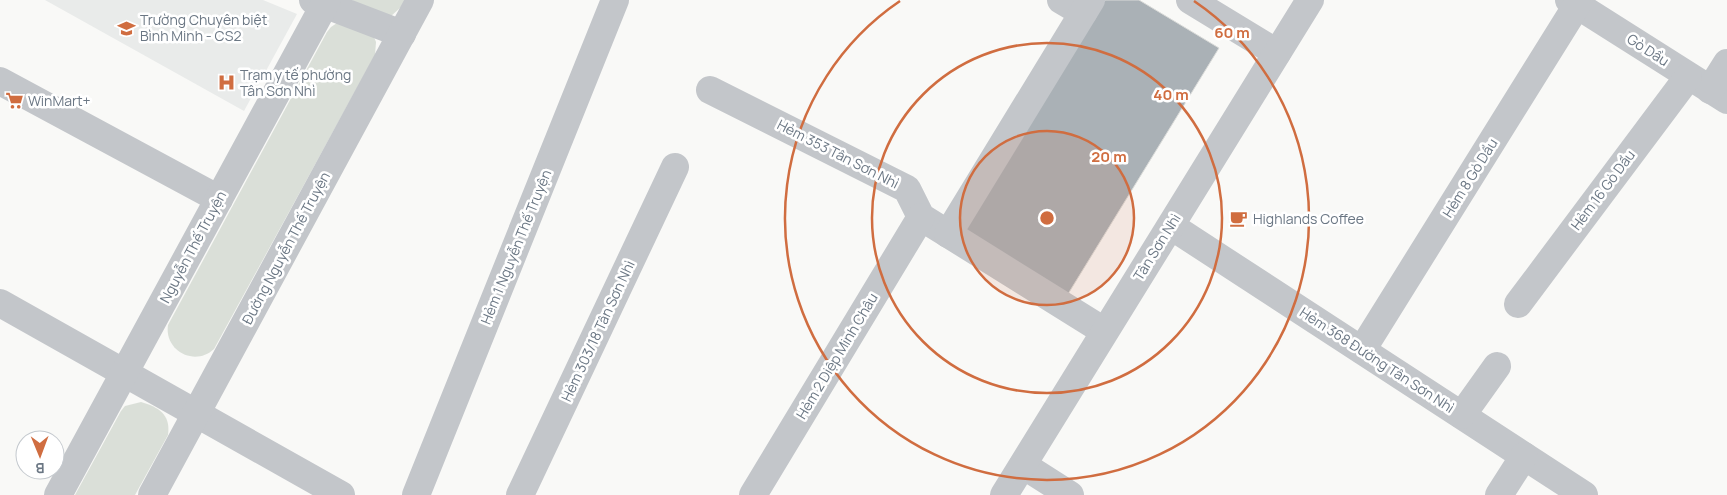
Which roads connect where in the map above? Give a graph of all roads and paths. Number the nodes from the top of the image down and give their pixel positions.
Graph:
1 (420, 0) edge
2 (615, 0) edge
3 (1190, 0) edge
4 (1310, 0) edge
5 (321, 2) edge
6 (1573, 2) edge
7 (1078, 4) edge
8 (402, 34) junction
9 (1277, 53) junction
10 (1727, 63) edge
11 (0, 81) edge
12 (1708, 89) edge
13 (710, 90) dead end
14 (675, 167) dead end
15 (219, 199) junction
16 (921, 217) junction
17 (1171, 226) junction
18 (948, 234) junction
19 (0, 302) edge
20 (1518, 304) dead end
21 (1104, 331) junction
22 (1362, 350) junction
23 (1497, 366) dead end
24 (125, 372) junction
25 (197, 412) junction
26 (1462, 415) junction
27 (1524, 456) junction
28 (1023, 465) junction
29 (58, 495) edge
30 (152, 495) edge
31 (342, 495) edge
32 (416, 495) edge
33 (520, 495) edge
34 (753, 495) edge
35 (1004, 495) edge
36 (1070, 495) edge
37 (1499, 495) edge
38 (1584, 495) edge

1 - 8 street, Đường Nguyễn Thế Truyện
2 - 32 street, Hẻm 1 Nguyễn Thế Truyện
3 - 9 street
4 - 9 street, Tân Sơn Nhì
5 - 8 street
5 - 15 street, Nguyễn Thế Truyện
6 - 12 street, Gò Dầu
6 - 22 street, Hẻm 8 Gò Dầu
7 - 18 street
8 - 25 street, Đường Nguyễn Thế Truyện
9 - 17 street, Tân Sơn Nhì
10 - 12 street, Hẻm 16 Gò Dầu
11 - 15 street
12 - 20 street, Hẻm 16 Gò Dầu
13 - 16 street, Hẻm 353 Tân Sơn Nhì
14 - 33 street, Hẻm 303/18 Tân Sơn Nhì
15 - 24 street, Nguyễn Thế Truyện
16 - 18 street
16 - 34 street, Hẻm 2 Diệp Minh Châu
17 - 21 street, Tân Sơn Nhì
17 - 22 street, Hẻm 368 Đường Tân Sơn Nhì
18 - 21 street
19 - 24 street
21 - 28 street, Tân Sơn Nhì
22 - 26 street, Hẻm 368 Đường Tân Sơn Nhì
23 - 26 street
24 - 25 street
24 - 29 street, Nguyễn Thế Truyện
25 - 30 street, Đường Nguyễn Thế Truyện
25 - 31 street
26 - 27 street, Hẻm 368 Đường Tân Sơn Nhì
27 - 37 street
27 - 38 street, Hẻm 368 Đường Tân Sơn Nhì
28 - 35 street, Tân Sơn Nhì
28 - 36 street

